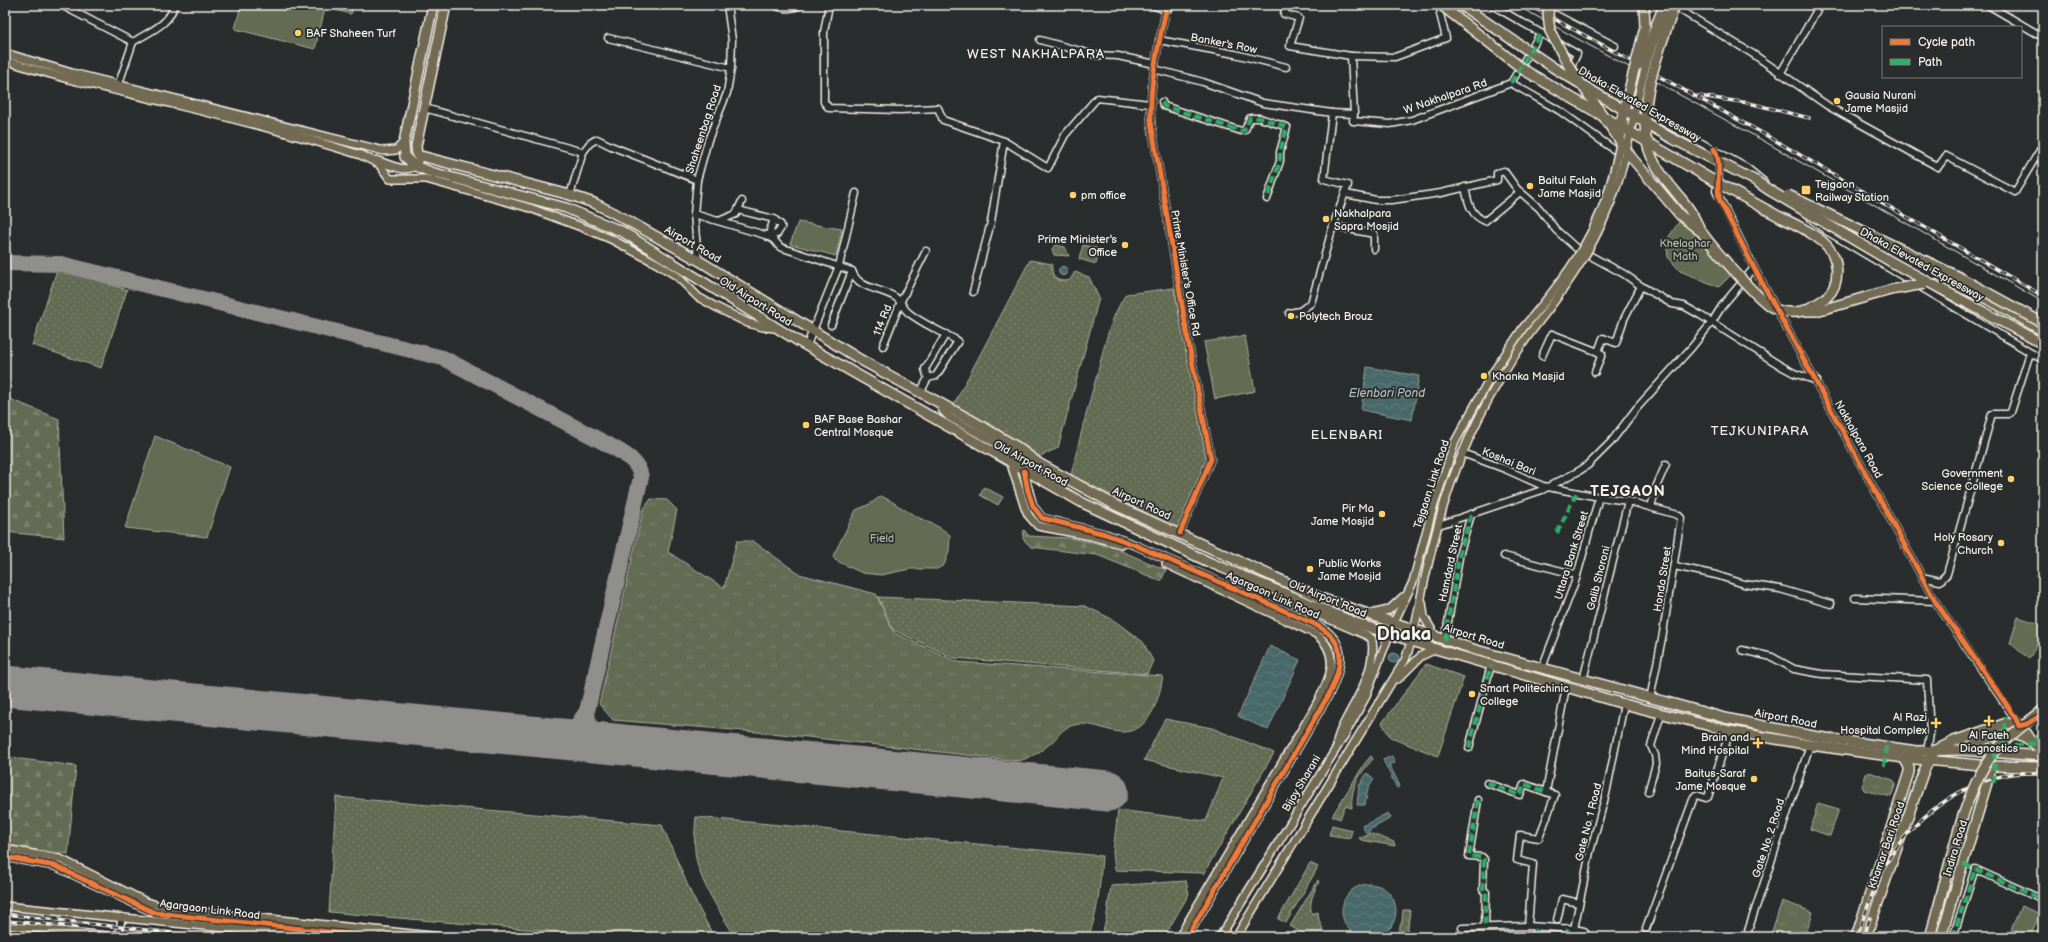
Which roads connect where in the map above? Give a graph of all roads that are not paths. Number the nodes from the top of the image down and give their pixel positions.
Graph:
1 (61, 5) edge
2 (174, 5) edge
3 (433, 5) edge
4 (446, 5) edge
5 (727, 5) edge
6 (775, 5) edge
7 (800, 5) edge
8 (829, 5) edge
9 (1152, 5) edge
10 (1173, 5) edge
11 (1286, 5) edge
12 (1441, 5) edge
13 (1445, 5) edge
14 (1461, 5) edge
15 (1492, 5) edge
16 (1537, 5) edge
17 (1550, 5) edge
18 (1644, 5) edge
19 (1663, 5) edge
20 (1671, 5) edge
21 (1675, 5) edge
22 (1820, 5) edge
23 (1988, 5) edge
24 (1166, 10) junction
25 (1540, 34) junction
26 (2043, 37) edge
27 (608, 38) dead end
28 (1040, 40) dead end
29 (1159, 40) junction
30 (133, 42) junction
31 (1615, 46) dead end
32 (5, 53) edge
33 (1350, 56) junction
34 (5, 60) edge
35 (1154, 66) junction
36 (1286, 67) dead end
37 (731, 68) junction
38 (1780, 74) junction
39 (1511, 83) junction
40 (118, 88) junction
41 (1162, 102) dead end
42 (1150, 104) junction
43 (1632, 105) junction
44 (428, 109) dead end
45 (1332, 113) junction
46 (1354, 114) junction
47 (1004, 141) junction
48 (404, 142) junction
49 (2043, 145) edge
50 (1618, 149) junction
51 (1714, 149) junction
52 (384, 151) junction
53 (583, 152) junction
54 (361, 155) junction
55 (404, 155) junction
56 (418, 155) junction
57 (396, 166) junction
58 (415, 166) junction
59 (426, 179) junction
60 (697, 180) junction
61 (1756, 181) junction
62 (1465, 187) junction
63 (1520, 192) junction
64 (856, 193) dead end
65 (1346, 194) junction
66 (570, 195) junction
67 (1267, 199) dead end
68 (742, 201) dead end
69 (738, 210) junction
70 (694, 214) junction
71 (774, 219) junction
72 (719, 221) junction
73 (1333, 226) junction
74 (1701, 231) junction
75 (769, 236) junction
76 (1374, 249) dead end
77 (926, 251) dead end
78 (1585, 251) junction
79 (698, 260) junction
80 (839, 266) junction
81 (1754, 268) junction
82 (852, 270) junction
83 (1641, 286) junction
84 (973, 292) dead end
85 (901, 301) junction
86 (1803, 311) junction
87 (1289, 313) dead end
88 (1712, 322) junction
89 (2043, 323) edge
90 (831, 325) dead end
91 (777, 328) junction
92 (810, 328) junction
93 (2043, 331) edge
94 (946, 334) junction
95 (802, 343) junction
96 (2043, 344) edge
97 (883, 346) dead end
98 (1598, 352) junction
99 (2030, 353) junction
100 (1542, 356) dead end
101 (2043, 360) edge
102 (1595, 372) dead end
103 (928, 378) junction
104 (1817, 381) junction
105 (920, 393) junction
106 (939, 403) junction
107 (1452, 449) junction
108 (1462, 453) junction
109 (1012, 464) junction
110 (1040, 464) junction
111 (1666, 464) dead end
112 (1024, 471) junction
113 (1034, 476) junction
114 (1063, 477) junction
115 (1548, 487) junction
116 (1056, 489) junction
117 (1600, 497) junction
118 (1628, 501) junction
119 (1651, 507) junction
120 (1471, 515) junction
121 (1439, 525) junction
122 (1180, 534) junction
123 (1504, 556) dead end
124 (1674, 566) junction
125 (1577, 575) junction
126 (1922, 577) junction
127 (1413, 582) junction
128 (1264, 585) junction
129 (1423, 586) junction
130 (1855, 598) dead end
131 (1935, 601) junction
132 (1831, 604) dead end
133 (1369, 614) junction
134 (1394, 622) junction
135 (1415, 628) junction
136 (1389, 634) junction
137 (1440, 638) junction
138 (1412, 641) junction
139 (1436, 649) junction
140 (1742, 650) dead end
141 (1492, 665) junction
142 (1542, 668) junction
143 (1583, 680) junction
144 (1566, 687) junction
145 (1386, 692) junction
146 (1650, 699) junction
147 (1624, 704) junction
148 (2043, 710) edge
149 (1661, 714) junction
150 (2043, 714) edge
151 (2019, 726) junction
152 (1730, 731) junction
153 (2032, 742) junction
154 (1337, 745) junction
155 (1810, 745) junction
156 (1858, 747) junction
157 (1469, 748) dead end
158 (1960, 750) junction
159 (2043, 752) edge
160 (1931, 754) junction
161 (2043, 756) edge
162 (1904, 758) junction
163 (1992, 766) junction
164 (2042, 768) edge
165 (1487, 783) dead end
166 (1546, 792) junction
167 (1648, 792) dead end
168 (1478, 800) dead end
169 (5, 849) edge
170 (5, 857) edge
171 (1963, 864) junction
172 (1976, 869) junction
173 (2043, 900) edge
174 (1579, 903) junction
175 (5, 906) edge
176 (122, 917) junction
177 (1557, 920) dead end
178 (7, 926) edge
179 (1528, 926) junction
180 (1536, 926) junction
181 (1485, 927) junction
182 (1462, 928) dead end
183 (1571, 928) junction
184 (1646, 929) dead end
185 (117, 937) edge
186 (313, 937) edge
187 (375, 937) edge
188 (441, 937) edge
189 (1178, 937) edge
190 (1186, 937) edge
191 (1220, 937) edge
192 (1236, 937) edge
193 (1535, 937) edge
194 (1567, 937) edge
195 (1588, 937) edge
196 (1746, 937) edge
197 (1856, 937) edge
198 (1866, 937) edge
199 (1930, 937) edge
200 (1941, 937) edge
201 (1953, 937) edge

1 - 30 street
2 - 30 street
3 - 48 highway
4 - 56 highway
5 - 37 street, Shaheenbag Road
6 - 7 street
8 - 47 street
9 - 24 street
10 - 24 street
11 - 33 street
12 - 86 highway, bridge
13 - 33 street
14 - 61 highway, Dhaka Elevated Expressway, bridge
15 - 25 street
16 - 31 street
17 - 74 highway, bridge
18 - 50 highway, bridge
19 - 50 main road, Tejgaon Link Road, bridge
20 - 38 street
20 - 108 main road, Tejgaon Link Road, bridge
21 - 74 highway, bridge
22 - 38 street
23 - 26 street
24 - 29 street, Prime Minister's Office Rd
25 - 39 street
25 - 43 street
27 - 37 street
28 - 35 street
29 - 35 street, Prime Minister's Office Rd
29 - 36 street, Banker's Row
30 - 40 street
32 - 40 main road
33 - 46 street
34 - 40 main road
35 - 42 street, Prime Minister's Office Rd
35 - 45 street
37 - 60 street, Shaheenbag Road
38 - 49 street
39 - 46 street, W Nakhalpara Rd
39 - 50 street
40 - 52 main road
40 - 54 main road
41 - 67 street
42 - 47 street
42 - 122 street, Prime Minister's Office Rd
43 - 51 street
43 - 78 street
44 - 53 street
45 - 46 street
45 - 65 street
47 - 84 street
48 - 52 main road
48 - 55 highway
50 - 107 main road, Tejgaon Link Road, bridge
51 - 81 street, Nakhalpara Road
51 - 99 street
52 - 55 main road
53 - 60 street
53 - 66 street
54 - 57 main road
54 - 59 main road
55 - 56 main road
55 - 58 highway, Old Airport Road
56 - 58 main road
56 - 66 highway, Airport Road
57 - 58 main road
57 - 59 main road
58 - 91 highway, Old Airport Road
59 - 91 main road
60 - 70 street, Shaheenbag Road
61 - 89 highway, bridge
61 - 96 highway, Dhaka Elevated Expressway, bridge
62 - 63 street
62 - 63 street
62 - 65 street
63 - 78 street
64 - 80 street
65 - 73 street
66 - 79 highway, Airport Road
68 - 69 street
69 - 71 street
69 - 72 street
70 - 72 street
70 - 79 street, Shaheenbag Road
71 - 75 street
71 - 75 street
72 - 75 street
73 - 76 street
73 - 87 street
74 - 86 highway, bridge
75 - 80 street
77 - 85 street, 114 Rd
78 - 83 street
79 - 92 highway, Airport Road
80 - 82 street
80 - 92 street
81 - 88 street
81 - 104 street, Nakhalpara Road
82 - 85 street
82 - 90 street
83 - 88 street
83 - 98 street
85 - 94 street
85 - 97 street, 114 Rd
86 - 93 highway, bridge
88 - 104 street
88 - 115 street
91 - 95 highway, Old Airport Road
92 - 95 highway
92 - 105 highway, Airport Road
94 - 103 street
94 - 103 street
95 - 109 highway, Old Airport Road
98 - 100 street
98 - 102 street
99 - 101 street
99 - 126 street
103 - 105 street
104 - 126 street, Nakhalpara Road
105 - 106 highway, Airport Road
106 - 110 highway, Airport Road
106 - 112 main road, Airport Road
107 - 108 main road
107 - 127 main road, Tejgaon Link Road
108 - 115 street, Koshai Bari
108 - 121 main road, Tejgaon Link Road
109 - 112 highway, Old Airport Road
109 - 189 main road, Agargaon Link Road
110 - 113 highway
110 - 114 highway, Airport Road
111 - 119 street
112 - 113 highway, Old Airport Road
112 - 190 main road, Agargaon Link Road
113 - 116 highway, Old Airport Road
114 - 116 highway
114 - 122 highway, Airport Road
115 - 117 street, Uttara Bank Street
115 - 120 street
116 - 128 highway, Old Airport Road
117 - 118 street
117 - 125 street, Uttara Bank Street
118 - 119 street, Honda Street
118 - 143 street, Galib Shoroni
119 - 124 street, Honda Street
120 - 121 street
120 - 137 street, Hamdard Street
121 - 129 main road, Tejgaon Link Road
122 - 133 highway, Airport Road
123 - 125 street
124 - 132 street
124 - 146 street, Honda Street
125 - 142 street, Uttara Bank Street
126 - 131 street, Nakhalpara Road
127 - 133 main road
127 - 134 main road, Tejgaon Link Road
128 - 136 highway, Old Airport Road
128 - 154 main road
129 - 135 main road, Tejgaon Link Road
129 - 137 main road
130 - 131 street
131 - 151 street, Nakhalpara Road
133 - 134 highway, Airport Road
134 - 135 highway, Airport Road
134 - 136 main road, Tejgaon Link Road
135 - 137 highway, Airport Road
135 - 138 main road, Tejgaon Link Road
136 - 138 highway, Old Airport Road
136 - 154 main road, Bijoy Sharani
137 - 142 highway, Airport Road
138 - 139 highway, Airport Road
138 - 145 main road
139 - 141 highway, Airport Road
139 - 145 main road
140 - 160 street
141 - 144 highway, Airport Road
141 - 157 street
142 - 143 highway, Airport Road
143 - 146 highway, Airport Road
144 - 147 highway, Airport Road
144 - 166 street
145 - 192 main road
146 - 156 highway, Airport Road
147 - 149 highway, Airport Road
147 - 174 street, Gate No. 1 Road
148 - 199 highway, bridge
149 - 152 highway, Airport Road
149 - 167 street
150 - 151 street
151 - 153 highway
151 - 160 highway
152 - 155 highway, Airport Road
152 - 184 street
153 - 158 highway
153 - 159 highway
154 - 191 main road, Bijoy Sharani
155 - 156 highway, Airport Road
155 - 196 street, Gate No. 2 Road
156 - 160 highway, Airport Road
156 - 162 highway, Airport Road
158 - 160 highway
158 - 161 highway
160 - 162 highway, Airport Road
160 - 163 highway, Airport Road
160 - 198 highway, Khamar Bari Road
162 - 197 highway
163 - 164 highway, Airport Road
163 - 171 highway, Indira Road
165 - 166 street
166 - 179 street
168 - 181 street
169 - 188 main road, Agargaon Link Road
170 - 187 main road, Agargaon Link Road
171 - 172 street
171 - 200 highway, Indira Road
172 - 173 street
172 - 201 street
174 - 177 street
174 - 183 street, Gate No. 1 Road
175 - 176 main road
176 - 185 street
176 - 186 main road
178 - 185 main road
179 - 180 street
179 - 181 street
180 - 183 street
180 - 193 street
181 - 182 street
183 - 194 street, Gate No. 1 Road
183 - 195 street

